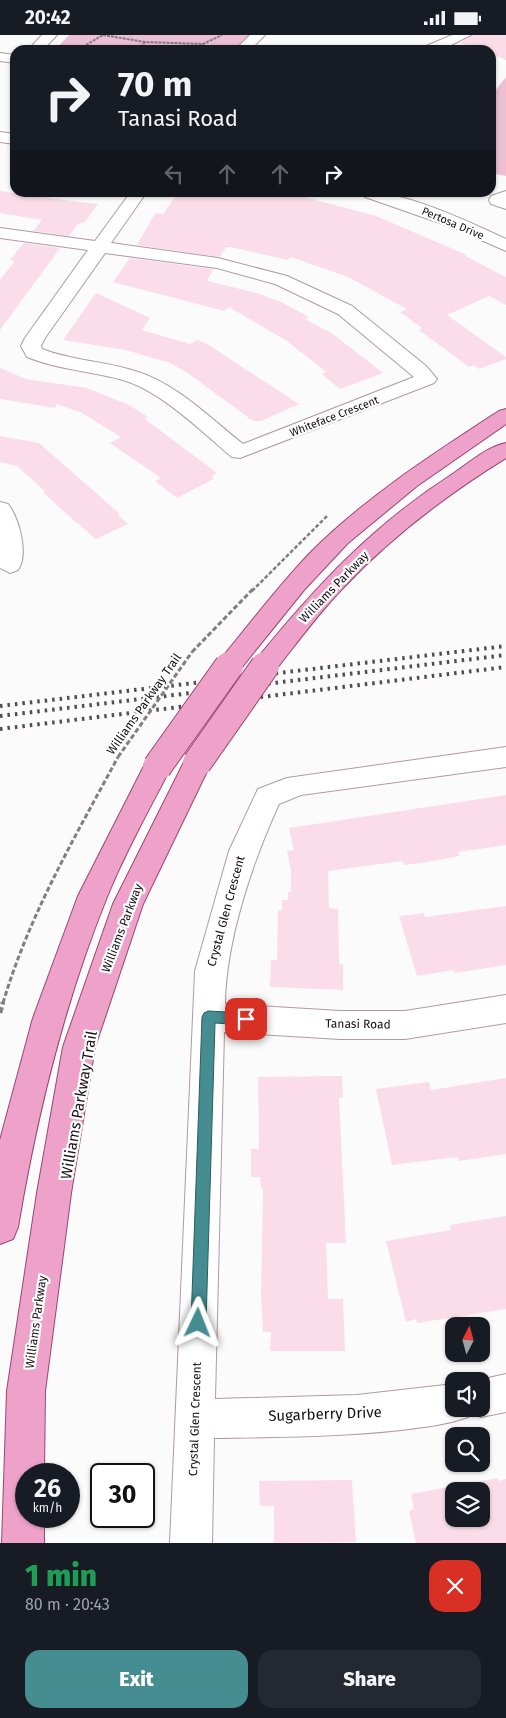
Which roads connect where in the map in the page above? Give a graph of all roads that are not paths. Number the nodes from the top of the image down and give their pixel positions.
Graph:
1 (50, 35) edge
2 (258, 35) edge
3 (464, 35) edge
4 (39, 45) edge
5 (247, 45) edge
6 (440, 45) edge
7 (506, 196) edge
8 (135, 197) edge
9 (382, 197) edge
10 (506, 205) edge
11 (0, 233) edge
12 (506, 246) edge
13 (100, 247) junction
14 (506, 415) edge
15 (506, 449) edge
16 (0, 509) edge
17 (10, 565) dead end
18 (506, 757) edge
19 (506, 1009) edge
20 (208, 1017) junction
21 (0, 1227) edge
22 (506, 1393) edge
23 (490, 1396) edge
24 (445, 1405) edge
25 (195, 1419) junction
26 (23, 1543) edge
27 (191, 1543) edge

1 - 4 street
2 - 5 street
3 - 6 street
7 - 10 street
8 - 13 street, Whiteface Crescent
9 - 12 street, Pertosa Drive
11 - 13 street
13 - 13 street, Whiteface Crescent
14 - 21 main road, bridge
15 - 26 main road, Williams Parkway, bridge
16 - 17 street
18 - 20 street, Crystal Glen Crescent
19 - 20 street, Tanasi Road
20 - 25 street, Crystal Glen Crescent
22 - 23 street
24 - 25 street, Sugarberry Drive
25 - 27 street, Crystal Glen Crescent

